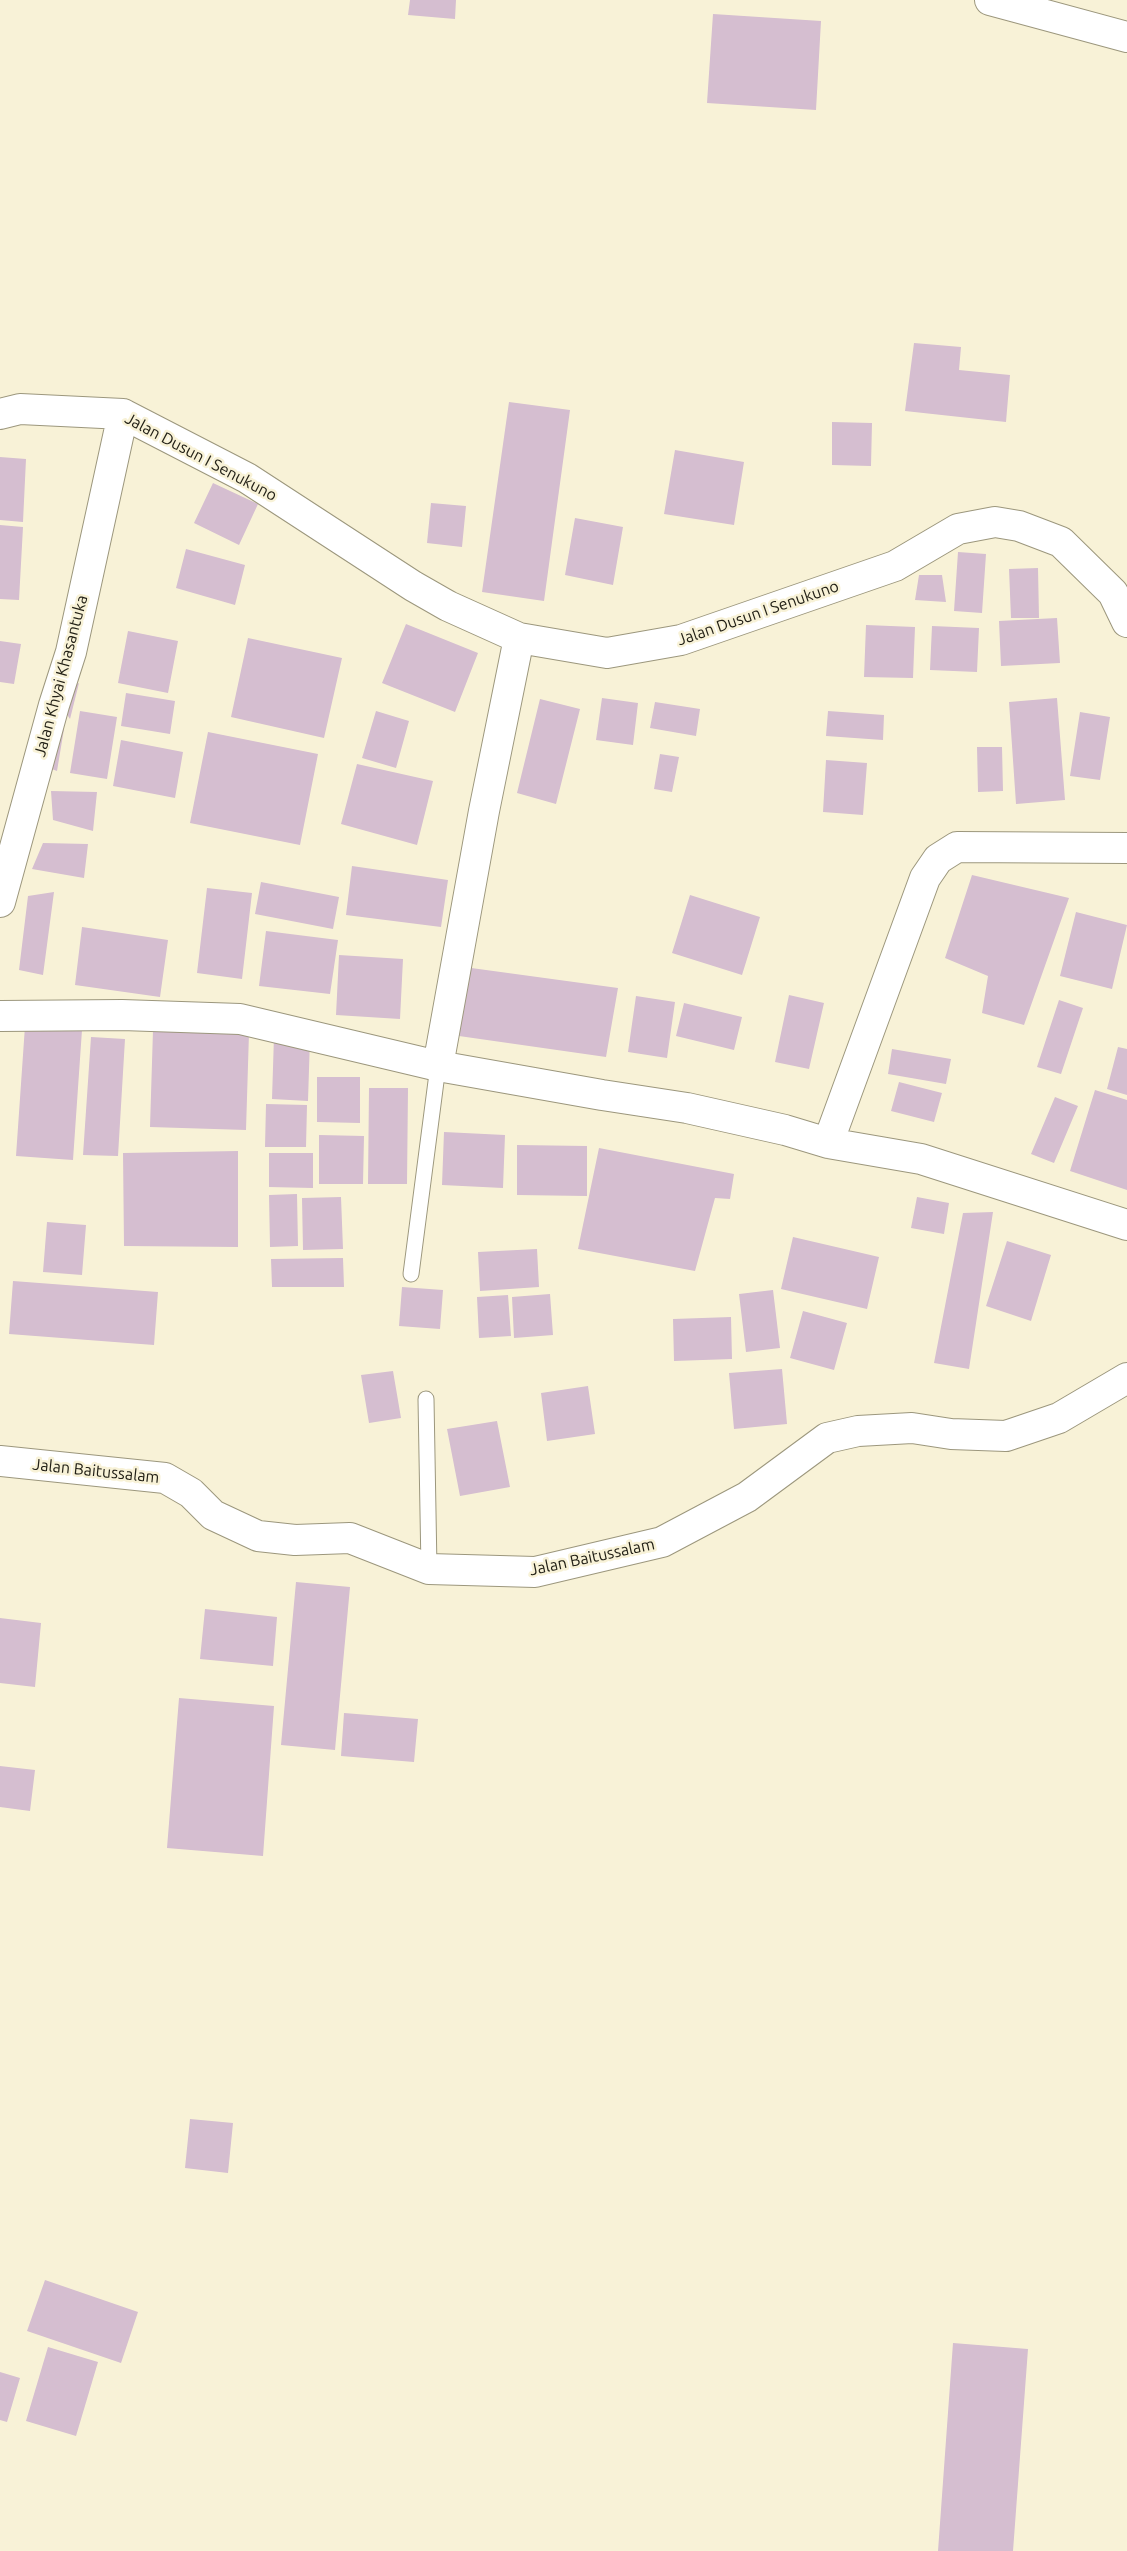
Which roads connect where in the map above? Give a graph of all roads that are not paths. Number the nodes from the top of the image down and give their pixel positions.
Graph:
1 (990, 0) edge
2 (1127, 37) edge
3 (0, 414) edge
4 (123, 414) junction
5 (1127, 622) edge
6 (519, 638) junction
7 (1127, 848) edge
8 (0, 902) edge
9 (0, 1016) edge
10 (438, 1066) junction
11 (828, 1143) junction
12 (1127, 1226) edge
13 (411, 1274) dead end
14 (1127, 1378) edge
15 (426, 1399) dead end
16 (0, 1461) edge
17 (429, 1569) junction

1 - 2 street
3 - 4 street, Jalan Dusun I Senukuno
4 - 6 street, Jalan Dusun I Senukuno
4 - 8 street, Jalan Khyai Khasantuka
5 - 6 street, Jalan Dusun I Senukuno
6 - 10 street
7 - 11 street
9 - 10 street
10 - 11 street
10 - 13 lane
11 - 12 street
14 - 17 street, Jalan Baitussalam
15 - 17 lane
16 - 17 street, Jalan Baitussalam

